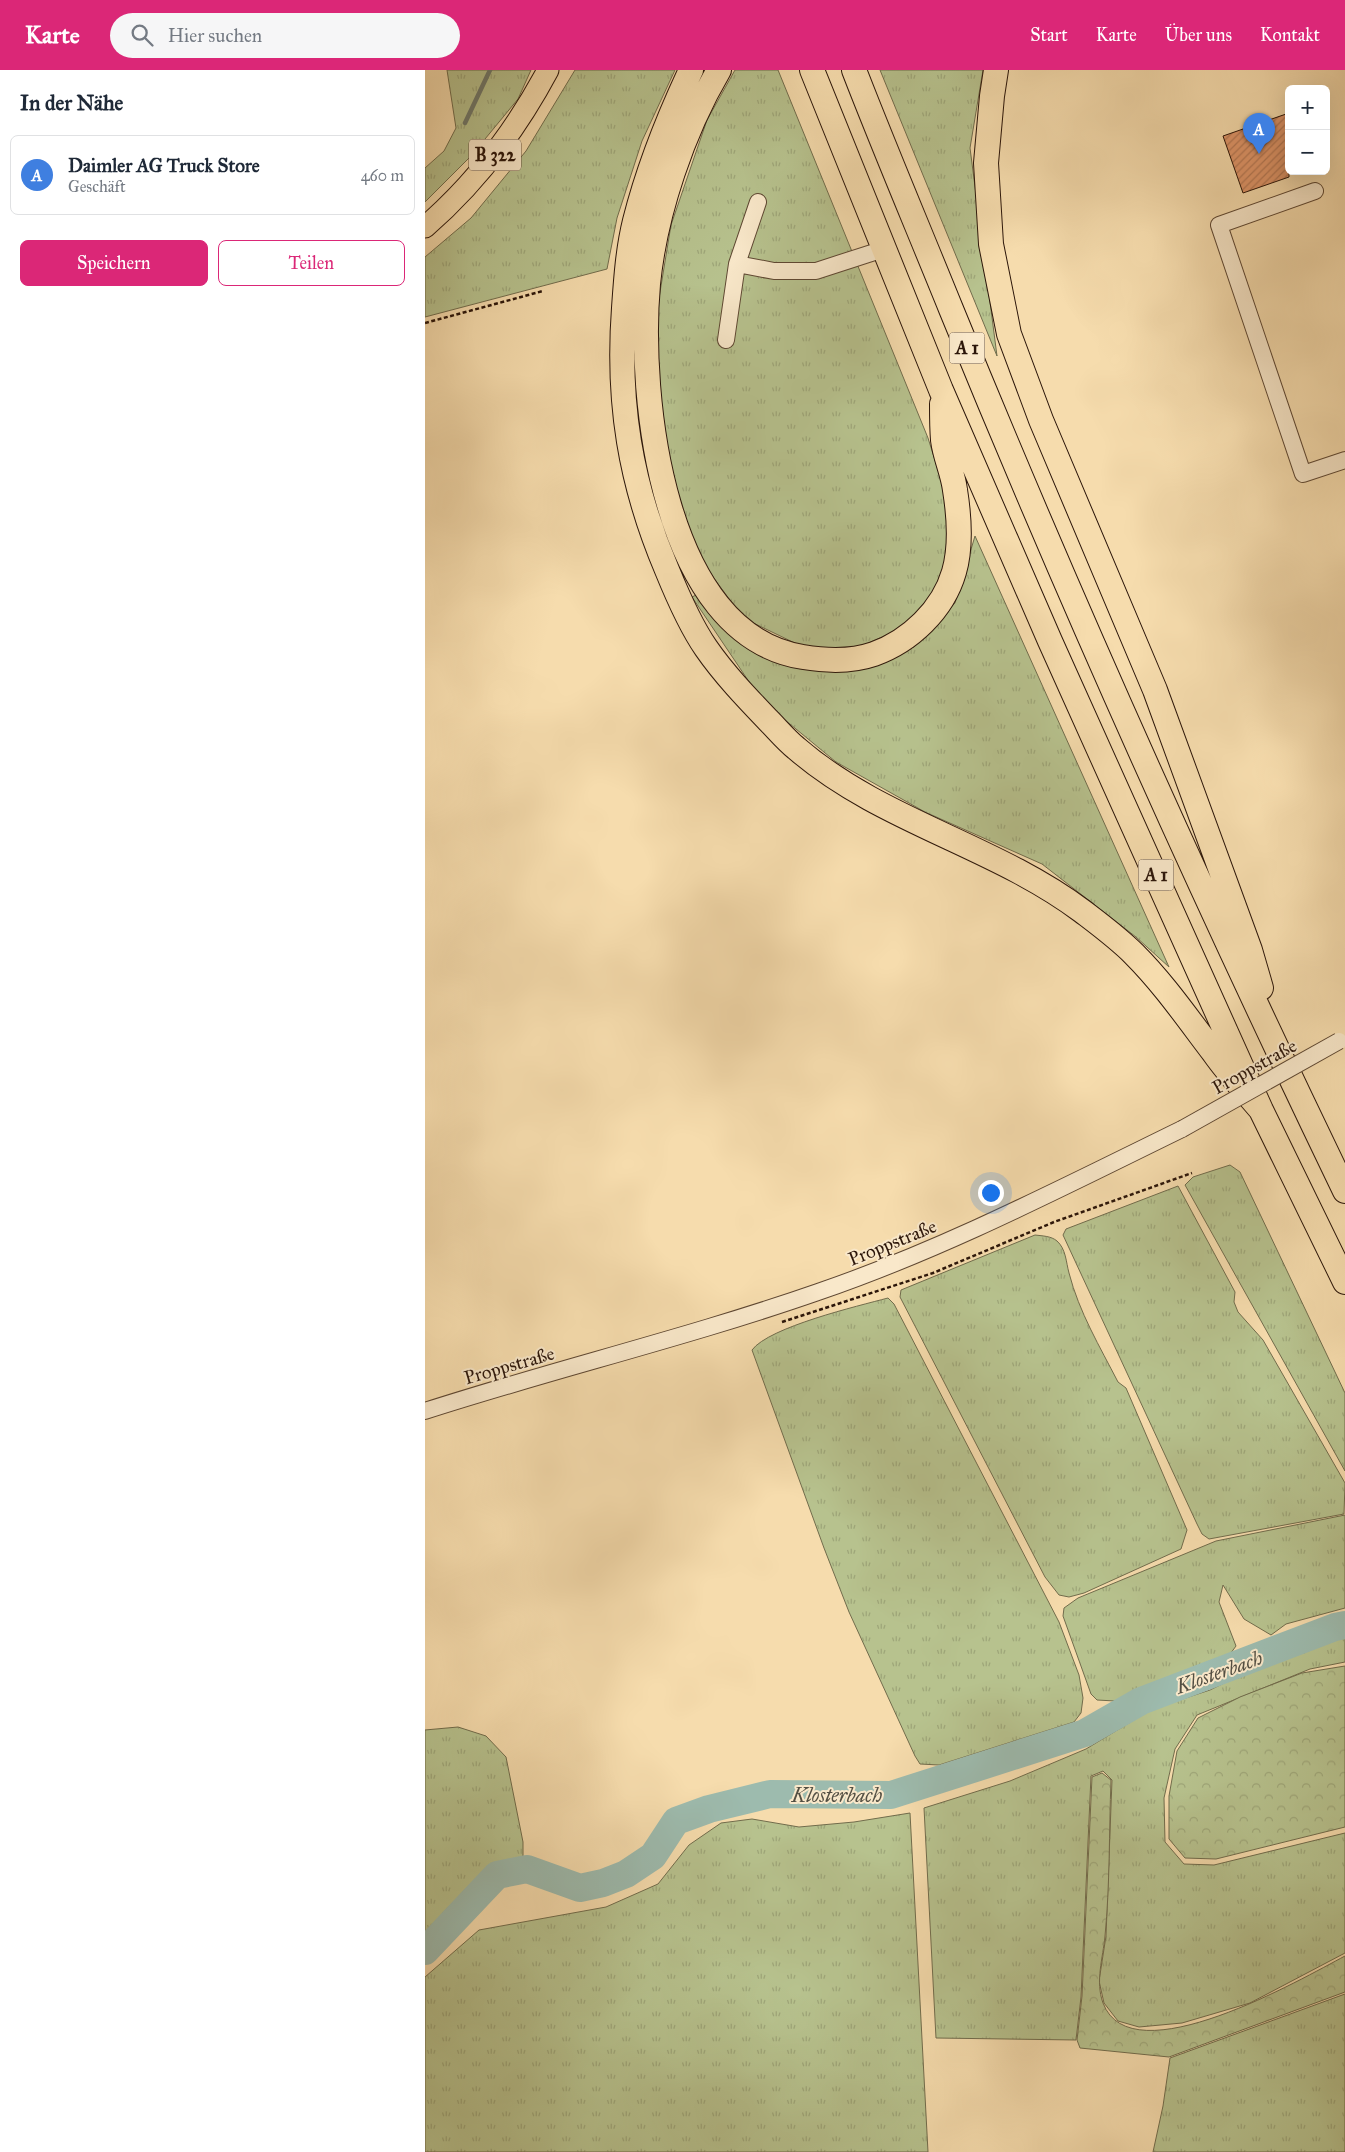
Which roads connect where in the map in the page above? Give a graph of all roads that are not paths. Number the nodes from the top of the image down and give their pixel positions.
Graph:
1 (548, 70) edge
2 (691, 70) edge
3 (719, 70) edge
4 (812, 70) edge
5 (854, 70) edge
6 (997, 70) edge
7 (1315, 191) dead end
8 (758, 202) dead end
9 (425, 227) edge
10 (884, 249) junction
11 (737, 264) junction
12 (726, 340) dead end
13 (941, 390) junction
14 (1345, 460) edge
15 (1342, 1039) edge
16 (1279, 1055) junction
17 (1261, 1110) junction
18 (1345, 1192) edge
19 (1345, 1282) edge
20 (425, 1411) edge

1 - 9 main road, B 322
2 - 17 highway
3 - 13 highway
4 - 10 highway, A 1
5 - 16 highway, A 1
6 - 16 highway
7 - 14 street
8 - 11 street
10 - 11 street
10 - 13 highway, A 1
11 - 12 street
13 - 17 highway, A 1
15 - 20 street, Proppstraße, bridge
16 - 18 highway, A 1
17 - 19 highway, A 1

